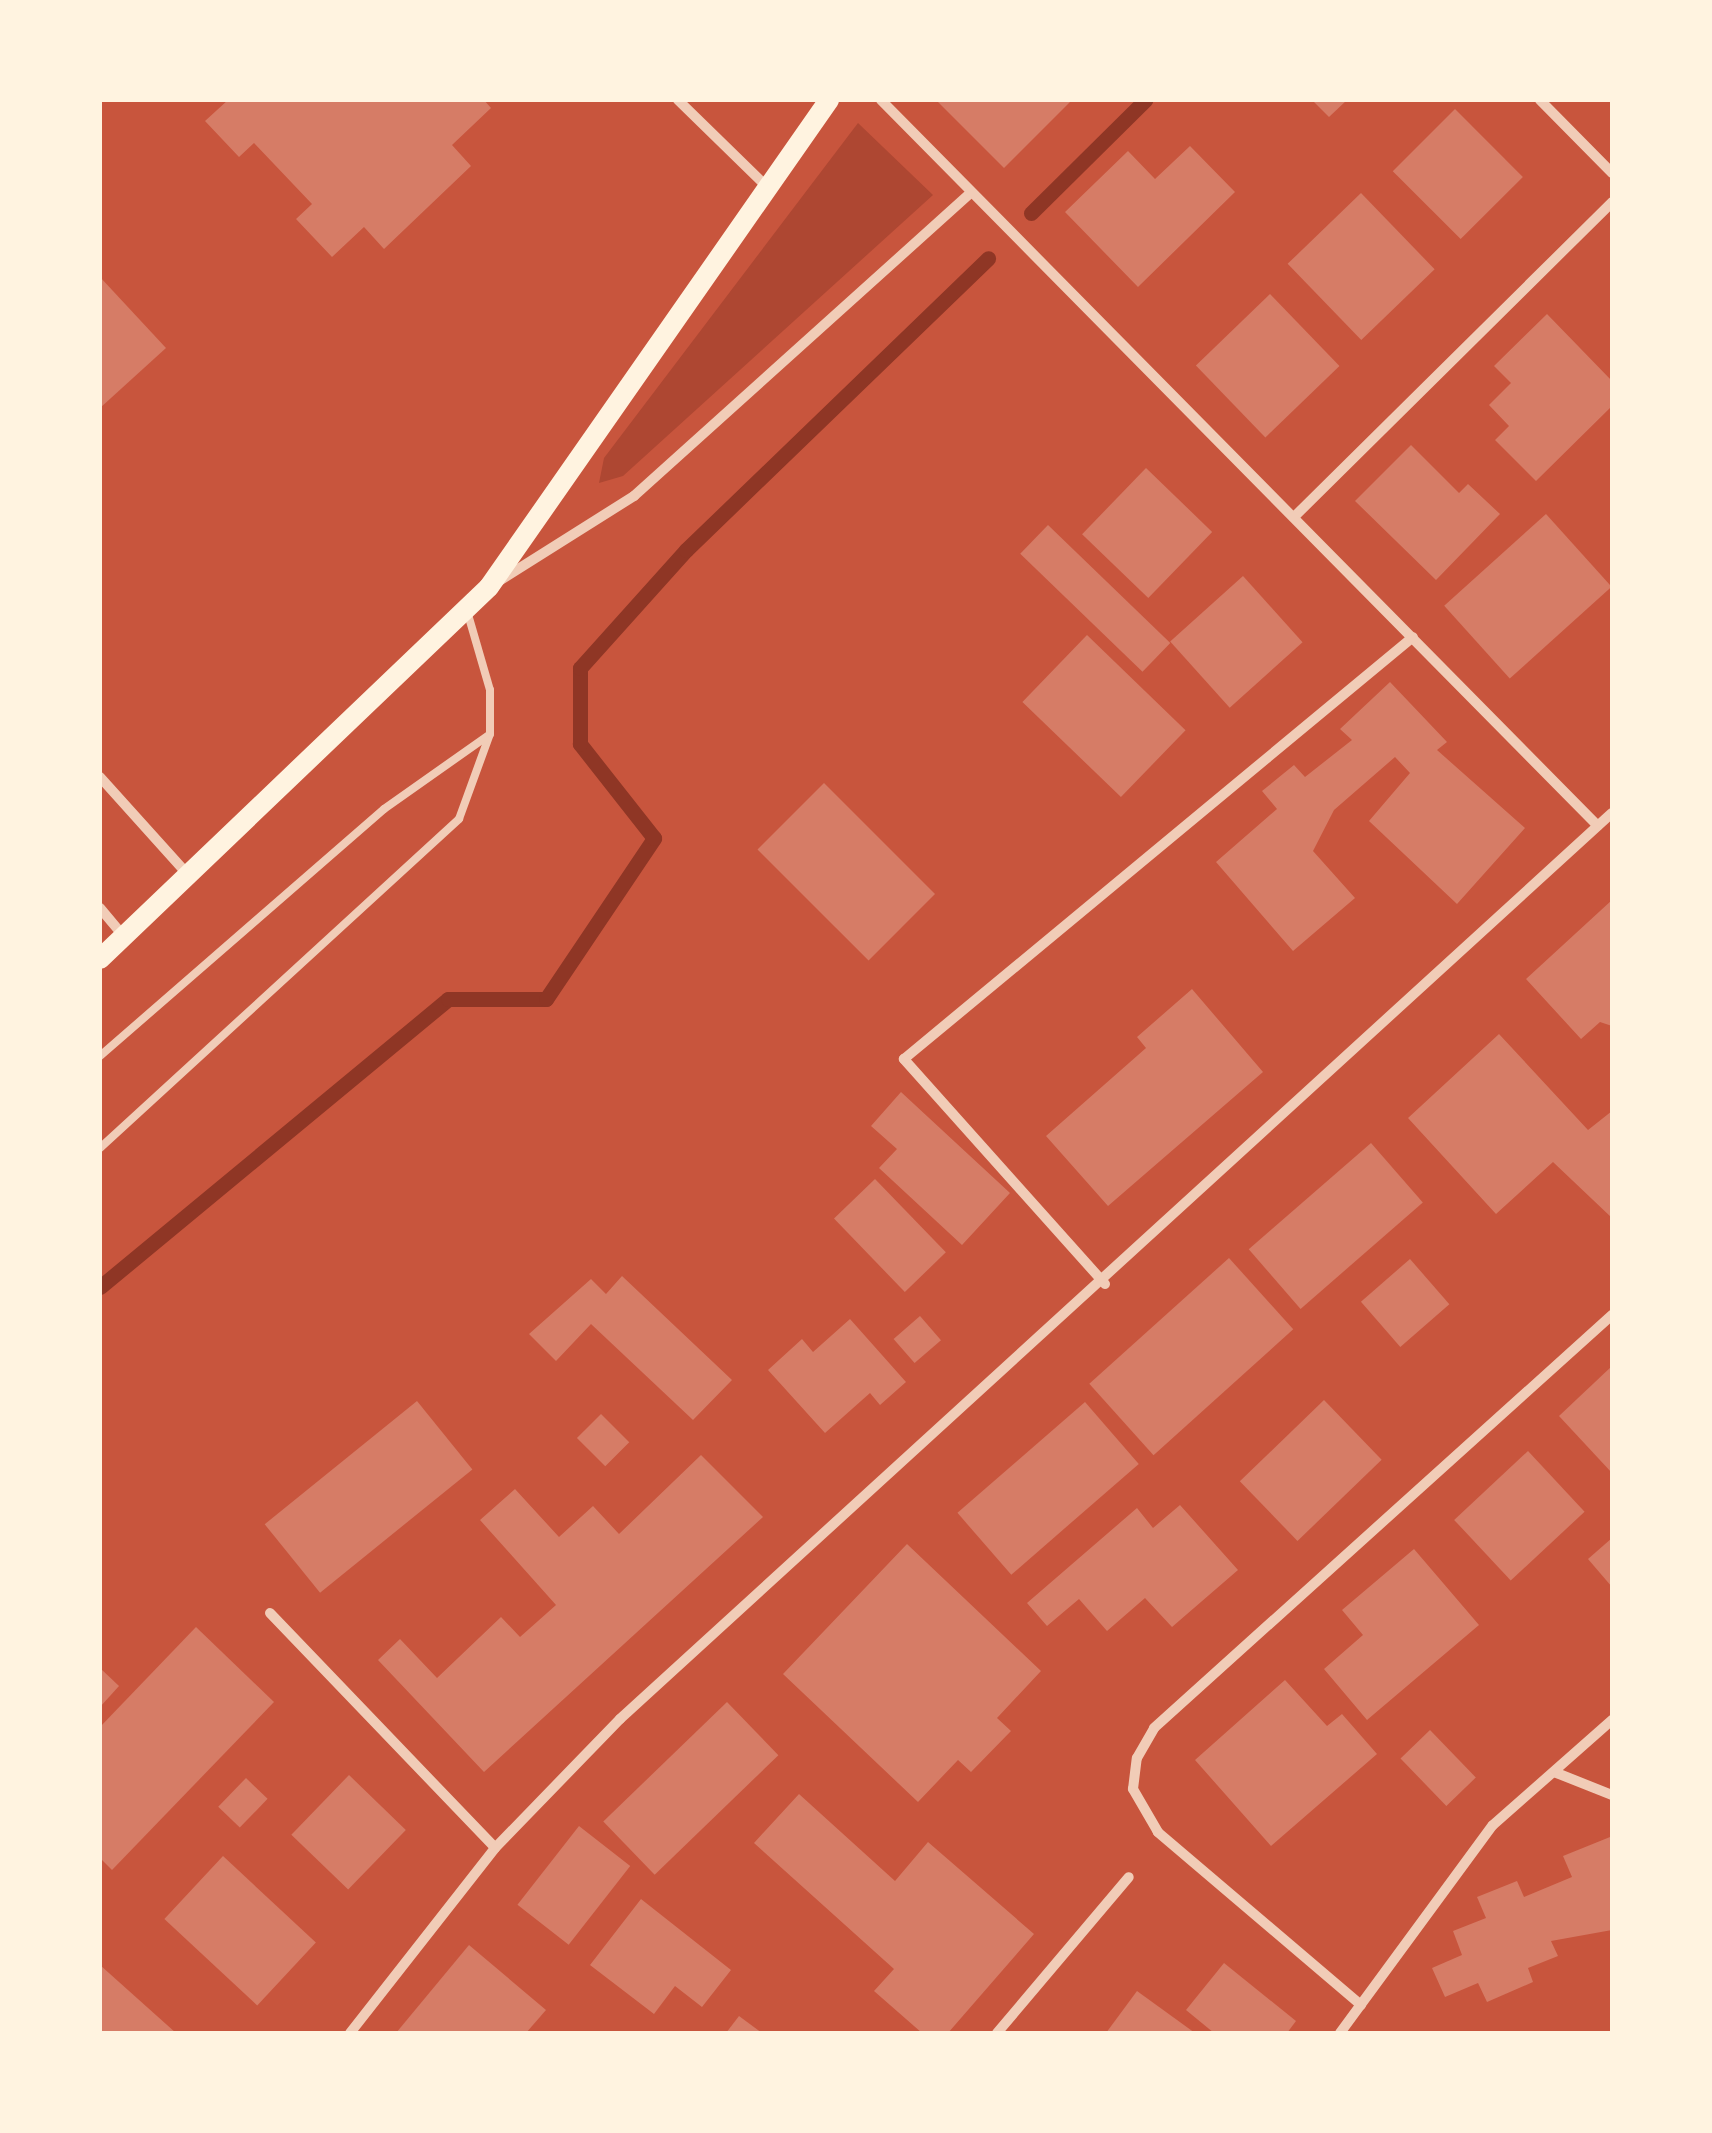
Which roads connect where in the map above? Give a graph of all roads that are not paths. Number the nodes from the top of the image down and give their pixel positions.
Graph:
1 (678, 100) edge
2 (829, 100) edge
3 (881, 100) edge
4 (1540, 100) edge
5 (1612, 173) edge
6 (764, 185) junction
7 (970, 193) junction
8 (1612, 202) edge
9 (1294, 517) junction
10 (489, 586) junction
11 (467, 611) junction
12 (1413, 637) junction
13 (490, 734) junction
14 (100, 778) edge
15 (1612, 813) edge
16 (1598, 826) junction
17 (191, 878) junction
18 (100, 908) edge
19 (124, 938) junction
20 (100, 960) edge
21 (100, 1056) edge
22 (100, 1148) edge
23 (1105, 1284) junction
24 (1612, 1315) edge
25 (270, 1613) dead end
26 (1612, 1720) edge
27 (1554, 1772) junction
28 (1612, 1795) edge
29 (495, 1848) junction
30 (1129, 1877) dead end
31 (1361, 2005) junction
32 (350, 2033) edge
33 (997, 2033) edge
34 (1340, 2033) edge

1 - 6 street
2 - 6 main road
3 - 7 street
4 - 5 street
6 - 10 main road
7 - 9 street
7 - 10 street
8 - 9 street
9 - 12 street
10 - 11 main road
11 - 13 lane
11 - 17 main road
12 - 16 street
12 - 23 street
13 - 21 lane
13 - 22 lane
14 - 17 street
15 - 16 street
16 - 23 street
17 - 19 main road
18 - 19 street
19 - 20 main road
23 - 29 street
24 - 31 street
25 - 29 street
26 - 27 street
27 - 28 street
27 - 31 street
29 - 32 street
30 - 33 street
31 - 34 street

